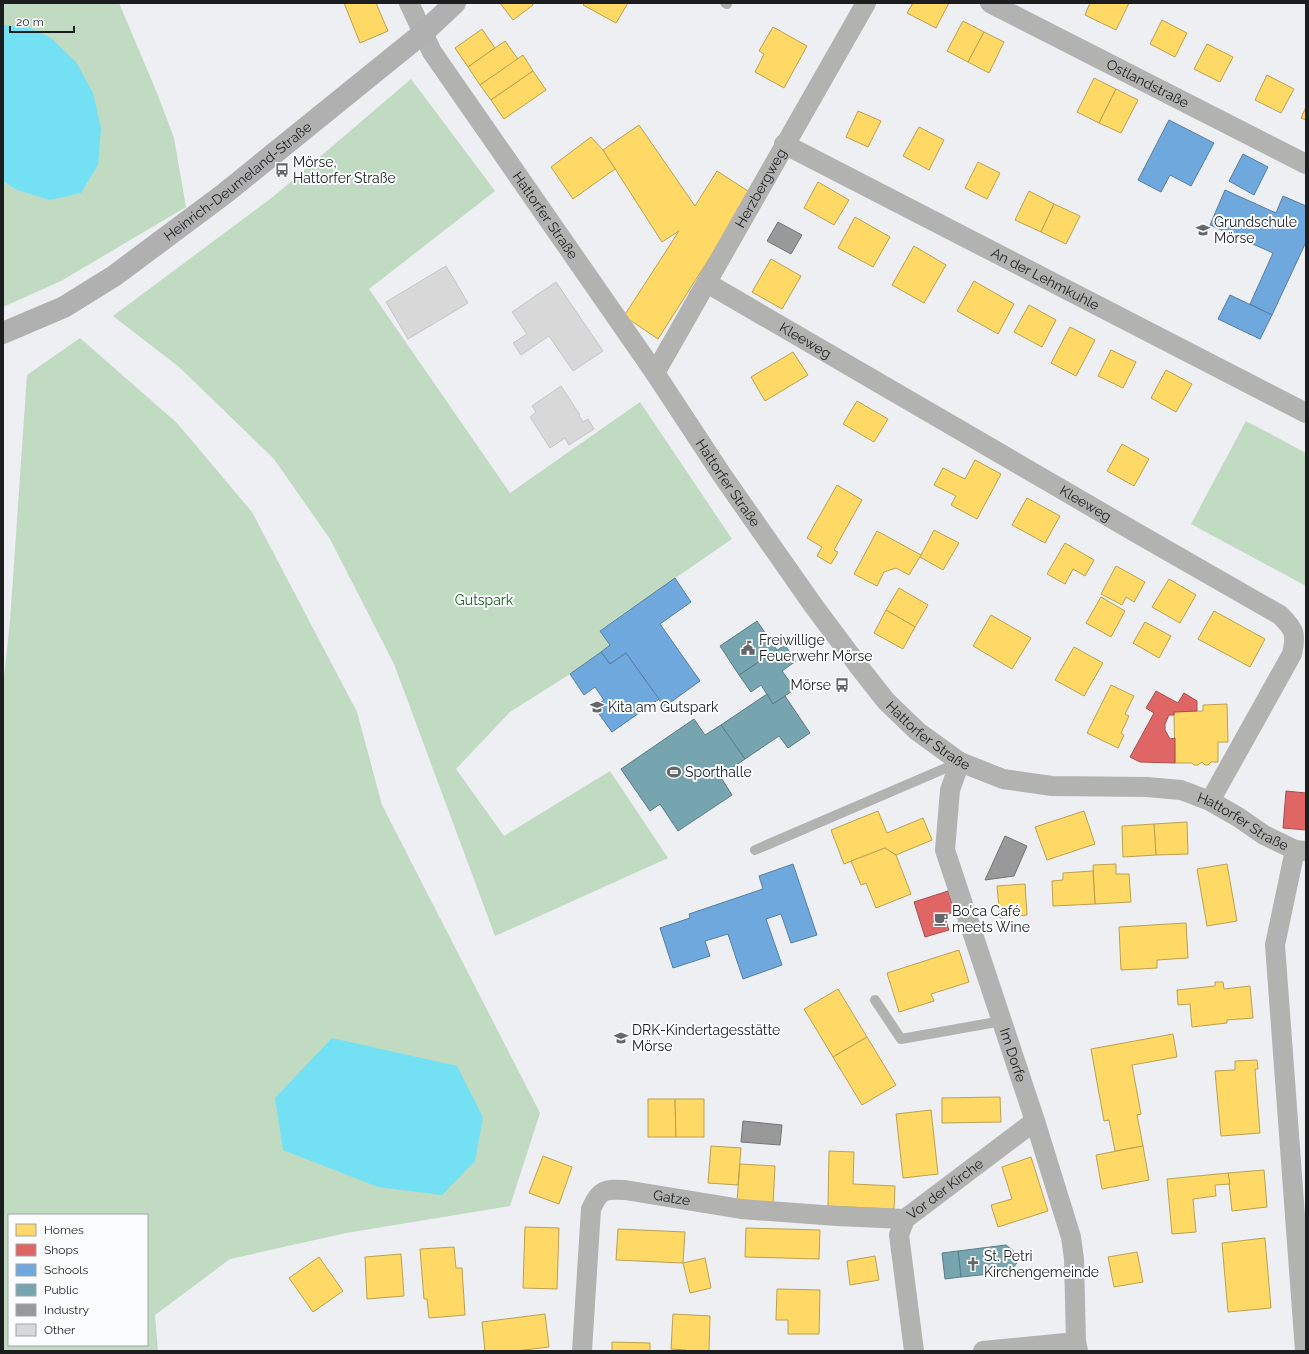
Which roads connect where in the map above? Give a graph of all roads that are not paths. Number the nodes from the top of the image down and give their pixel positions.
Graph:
1 (409, 3) edge
2 (455, 3) edge
3 (866, 3) edge
4 (990, 3) edge
5 (423, 33) junction
6 (784, 144) junction
7 (1306, 164) edge
8 (707, 283) junction
9 (3, 333) edge
10 (655, 373) junction
11 (1306, 414) edge
12 (960, 762) junction
13 (1210, 801) junction
14 (755, 850) dead end
15 (1301, 850) edge
16 (875, 1000) dead end
17 (1002, 1021) junction
18 (1035, 1122) junction
19 (905, 1219) junction
20 (1077, 1346) edge
21 (582, 1351) edge
22 (914, 1351) edge
23 (982, 1351) edge
24 (1305, 1351) edge

1 - 5 street, Hattorfer Straße
2 - 5 street, Heinrich-Deumeland-Straße
3 - 6 street, Herzbergweg
4 - 7 street, Ostlandstraße
5 - 9 street, Heinrich-Deumeland-Straße
5 - 10 street, Hattorfer Straße
6 - 8 street, Herzbergweg
6 - 11 street, An der Lehmkuhle
8 - 10 street, Herzbergweg
8 - 13 street, Kleeweg
10 - 12 street, Hattorfer Straße
12 - 13 street, Hattorfer Straße
12 - 14 lane
12 - 17 street, Im Dorfe
13 - 15 street, Hattorfer Straße
15 - 24 street, Hattorfer Straße
16 - 17 lane
17 - 18 street, Im Dorfe
18 - 19 street, Vor der Kirche
18 - 20 street, Im Dorfe
19 - 21 street, Gatze
19 - 22 street, Vor der Kirche
20 - 23 street

